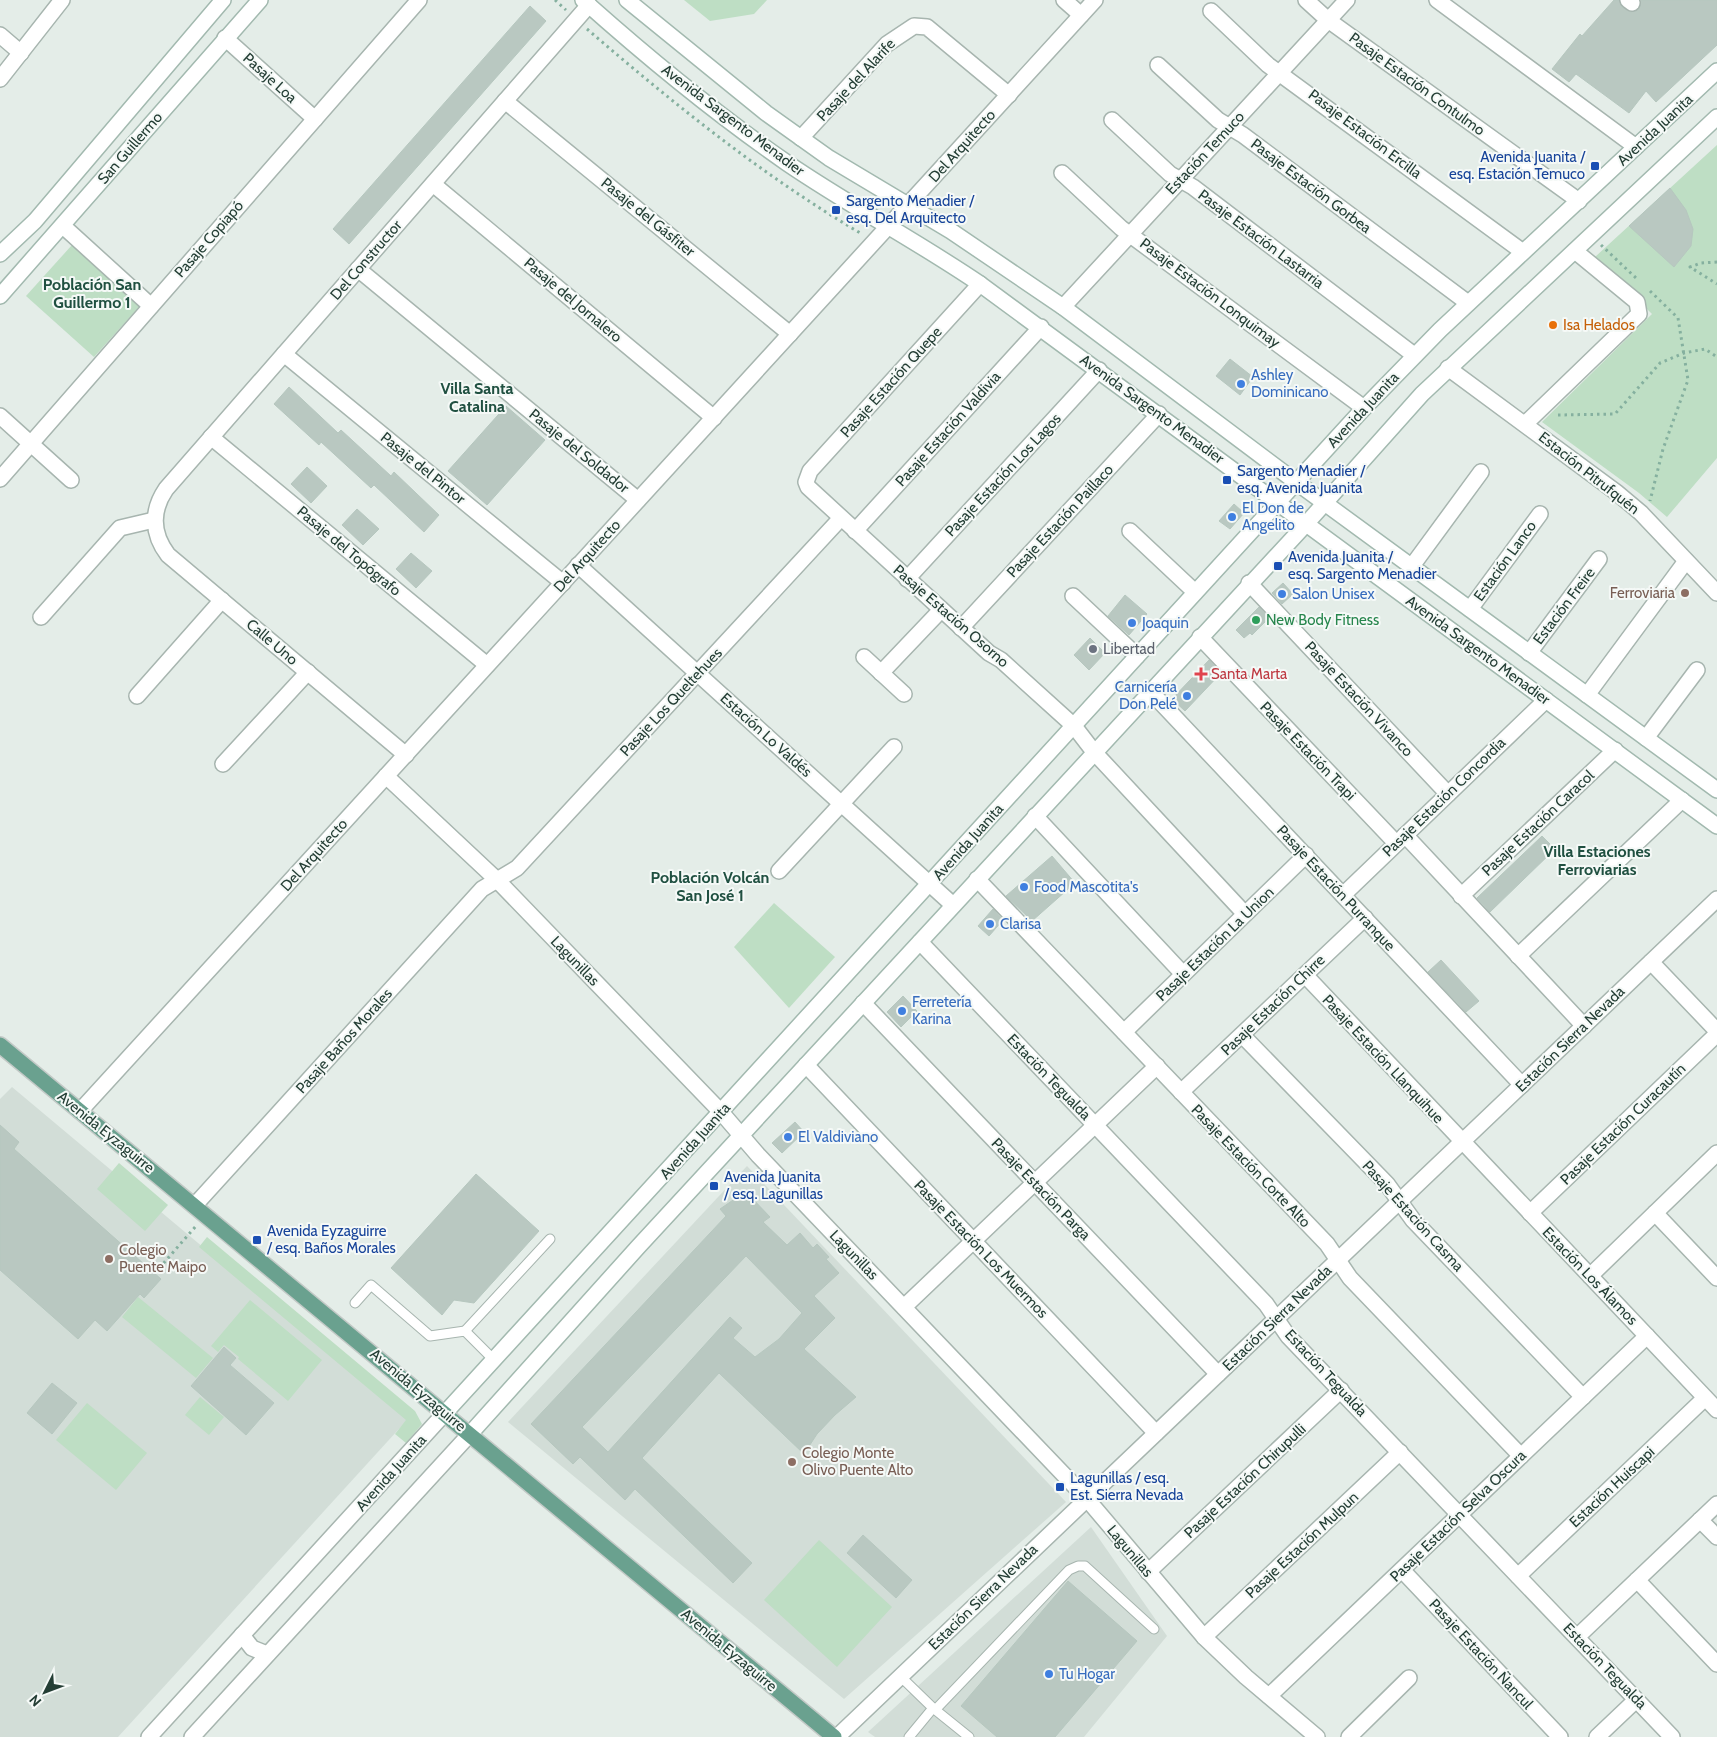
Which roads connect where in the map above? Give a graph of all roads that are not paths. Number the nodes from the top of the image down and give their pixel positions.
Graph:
1 (62, 0) edge
2 (224, 0) edge
3 (260, 0) edge
4 (419, 0) edge
5 (626, 0) edge
6 (1064, 0) edge
7 (1095, 0) edge
8 (1306, 0) edge
9 (1347, 0) edge
10 (1437, 0) edge
11 (586, 3) edge
12 (1211, 11) dead end
13 (1081, 15) junction
14 (1328, 20) junction
15 (0, 35) edge
16 (225, 38) junction
17 (21, 53) junction
18 (1158, 65) dead end
19 (1717, 71) edge
20 (1280, 73) junction
21 (0, 79) edge
22 (1009, 95) junction
23 (505, 101) junction
24 (1717, 117) edge
25 (315, 119) junction
26 (1112, 120) dead end
27 (1229, 127) junction
28 (801, 138) junction
29 (1636, 146) junction
30 (1062, 173) dead end
31 (1180, 180) junction
32 (433, 184) junction
33 (1578, 201) junction
34 (908, 206) junction
35 (63, 226) junction
36 (889, 226) junction
37 (1130, 234) junction
38 (1575, 251) junction
39 (1523, 252) junction
40 (0, 254) edge
41 (358, 269) junction
42 (980, 284) junction
43 (0, 296) edge
44 (1468, 304) junction
45 (151, 306) junction
46 (1063, 306) junction
47 (1041, 327) junction
48 (790, 334) junction
49 (284, 354) junction
50 (1414, 356) junction
51 (1448, 368) junction
52 (1099, 370) junction
53 (1364, 408) junction
54 (1159, 414) junction
55 (0, 416) edge
56 (714, 418) junction
57 (1529, 419) junction
58 (211, 437) junction
59 (30, 444) junction
60 (1481, 472) dead end
61 (0, 478) edge
62 (71, 480) dead end
63 (806, 482) joint
64 (1296, 482) junction
65 (638, 500) junction
66 (1278, 502) junction
67 (1325, 503) junction
68 (1540, 514) dead end
69 (841, 518) junction
70 (154, 520) junction
71 (1306, 524) junction
72 (855, 531) junction
73 (1130, 531) dead end
74 (1598, 560) dead end
75 (1686, 561) junction
76 (578, 565) junction
77 (1412, 566) junction
78 (907, 579) junction
79 (562, 583) junction
80 (1249, 583) junction
81 (1195, 592) junction
82 (1717, 593) edge
83 (1073, 596) dead end
84 (222, 600) junction
85 (1470, 609) junction
86 (941, 610) junction
87 (41, 617) dead end
88 (961, 628) junction
89 (1200, 637) junction
90 (1529, 653) junction
91 (1137, 656) junction
92 (864, 657) dead end
93 (487, 665) junction
94 (1697, 670) dead end
95 (308, 672) junction
96 (698, 673) junction
97 (881, 673) junction
98 (1150, 691) junction
99 (904, 694) dead end
100 (1587, 695) junction
101 (137, 696) dead end
102 (1546, 700) junction
103 (1074, 726) junction
104 (1646, 738) junction
105 (894, 747) dead end
106 (1615, 750) junction
107 (1094, 752) junction
108 (406, 755) junction
109 (223, 764) dead end
110 (386, 776) junction
111 (1716, 787) edge
112 (1448, 794) junction
113 (1682, 800) junction
114 (842, 804) junction
115 (1035, 816) junction
116 (1717, 826) edge
117 (1401, 839) junction
118 (1306, 856) junction
119 (779, 871) dead end
120 (977, 879) junction
121 (497, 880) junction
122 (930, 884) junction
123 (1343, 895) junction
124 (1461, 896) junction
125 (1717, 899) edge
126 (953, 905) junction
127 (1245, 914) junction
128 (1365, 918) junction
129 (920, 942) junction
130 (1518, 956) junction
131 (1651, 962) junction
132 (1183, 974) junction
133 (1304, 975) junction
134 (863, 1003) junction
135 (1584, 1026) junction
136 (1124, 1032) junction
137 (1717, 1033) edge
138 (1242, 1035) junction
139 (0, 1045) edge
140 (806, 1065) junction
141 (1157, 1066) junction
142 (1522, 1085) junction
143 (1181, 1092) junction
144 (80, 1111) junction
145 (721, 1112) junction
146 (1095, 1125) junction
147 (740, 1136) junction
148 (1462, 1142) junction
149 (1716, 1154) edge
150 (1035, 1182) junction
151 (1400, 1202) junction
152 (195, 1205) junction
153 (1530, 1213) junction
154 (1655, 1213) junction
155 (550, 1239) dead end
156 (973, 1241) junction
157 (1338, 1260) junction
158 (1590, 1276) junction
159 (1717, 1278) edge
160 (355, 1303) dead end
161 (904, 1307) junction
162 (1276, 1318) junction
163 (465, 1331) junction
164 (1647, 1336) junction
165 (494, 1360) junction
166 (1218, 1374) junction
167 (1341, 1390) junction
168 (1583, 1397) junction
169 (1706, 1398) junction
170 (1717, 1410) edge
171 (446, 1413) junction
172 (1156, 1433) junction
173 (470, 1434) junction
174 (1400, 1452) junction
175 (1521, 1456) junction
176 (1087, 1499) junction
177 (1717, 1504) edge
178 (1460, 1515) junction
179 (1700, 1520) junction
180 (1717, 1537) edge
181 (1402, 1570) junction
182 (1148, 1572) junction
183 (1518, 1576) junction
184 (1637, 1580) junction
185 (1154, 1629) dead end
186 (242, 1635) junction
187 (1204, 1637) junction
188 (1577, 1637) junction
189 (267, 1654) junction
190 (1717, 1664) edge
191 (900, 1676) junction
192 (1409, 1678) dead end
193 (1269, 1696) junction
194 (1636, 1700) junction
195 (934, 1708) junction
196 (148, 1737) edge
197 (192, 1737) edge
198 (836, 1737) edge
199 (909, 1737) edge
200 (969, 1737) edge
201 (1317, 1737) edge
202 (1349, 1737) edge
203 (1560, 1737) edge
204 (1597, 1737) edge
205 (1672, 1737) edge

1 - 17 street
2 - 40 street, San Guillermo
3 - 16 street, San Guillermo
4 - 25 street, Pasaje Copiapó
5 - 28 street, Avenida Sargento Menadier
6 - 13 street
7 - 13 street, Del Arquitecto
8 - 14 street, Pasaje Estación Contulmo
9 - 14 street, Estación Temuco
10 - 29 street
11 - 23 street, Del Constructor
11 - 36 street, Avenida Sargento Menadier
12 - 20 street, Pasaje Estación Ercilla
13 - 22 street, Del Arquitecto
14 - 20 street, Estación Temuco
14 - 33 street, Pasaje Estación Contulmo
15 - 17 street
16 - 25 street, Pasaje Loa
16 - 35 street, San Guillermo
17 - 21 street
18 - 27 street, Pasaje Estación Gorbea
19 - 29 street, Avenida Juanita
20 - 27 street, Estación Temuco
20 - 39 street, Pasaje Estación Ercilla
22 - 28 street, Pasaje del Alarife
22 - 34 street, Del Arquitecto
23 - 32 street, Del Constructor
23 - 48 street, Pasaje del Gásfiter
24 - 38 street, Avenida Juanita
25 - 45 street, Pasaje Copiapó
26 - 31 street, Pasaje Estación Lastarria
27 - 31 street, Estación Temuco
27 - 44 street, Pasaje Estación Gorbea
28 - 34 street, Avenida Sargento Menadier
29 - 33 street, Avenida Juanita
30 - 37 street, Pasaje Estación Lonquimay
31 - 37 street, Estación Temuco
31 - 50 street, Pasaje Estación Lastarria
32 - 41 street, Del Constructor
32 - 56 street, Pasaje del Jornalero
33 - 39 street, Avenida Juanita
34 - 36 street, Del Arquitecto
34 - 46 street, Avenida Sargento Menadier
35 - 43 street, San Guillermo
35 - 45 street
36 - 42 street, Avenida Sargento Menadier
36 - 48 street, Del Arquitecto
37 - 46 street, Estación Temuco
37 - 53 street, Pasaje Estación Lonquimay
38 - 51 street, Avenida Juanita
38 - 57 street
39 - 44 street, Avenida Juanita
41 - 49 street, Del Constructor
41 - 65 street, Pasaje del Soldador
42 - 47 street, Avenida Sargento Menadier
42 - 63 street, Pasaje Estación Quepe
44 - 50 street, Avenida Juanita
45 - 59 street, Pasaje Copiapó
46 - 64 street, Avenida Sargento Menadier
47 - 52 street, Avenida Sargento Menadier
47 - 72 street, Pasaje Estación Valdivia
48 - 56 street, Del Arquitecto
49 - 58 street, Del Constructor
49 - 79 street, Pasaje del Pintor
50 - 53 street, Avenida Juanita
51 - 57 street, Estación Pitrufquén
51 - 67 street, Avenida Juanita
52 - 54 street, Avenida Sargento Menadier
52 - 78 street, Pasaje Estación Los Lagos
53 - 64 street, Avenida Juanita
54 - 66 street, Avenida Sargento Menadier
54 - 88 street, Pasaje Estación Paillaco
55 - 59 street
56 - 65 street, Del Arquitecto
57 - 75 street, Estación Pitrufquén
58 - 70 street, Del Constructor
58 - 93 street, Pasaje del Topógrafo
59 - 61 street, Pasaje Copiapó
59 - 62 street
60 - 77 street
63 - 69 street, Pasaje Estación Osorno
64 - 66 street, Avenida Juanita
64 - 67 street, Avenida Sargento Menadier
65 - 76 street, Del Arquitecto
66 - 71 street, Avenida Sargento Menadier
66 - 81 street, Avenida Juanita
67 - 71 street, Avenida Juanita
67 - 77 street, Avenida Sargento Menadier
68 - 85 street, Estación Lanco
69 - 72 street, Pasaje Estación Osorno
69 - 96 street, Pasaje Los Queltehues
70 - 84 street, Calle Uno
70 - 87 street
71 - 80 street, Avenida Juanita
71 - 102 street, Avenida Sargento Menadier
72 - 78 street, Pasaje Estación Osorno
73 - 81 street
74 - 90 street, Estación Freire
75 - 82 street, Estación Pitrufquén
75 - 100 street
76 - 79 street, Del Arquitecto
76 - 96 street, Estación Lo Valdés
77 - 85 street, Avenida Sargento Menadier
78 - 86 street, Pasaje Estación Osorno
79 - 93 street, Del Arquitecto
80 - 89 street, Avenida Juanita
80 - 112 street, Pasaje Estación Vivanco
81 - 91 street, Avenida Juanita
83 - 91 street
84 - 95 street, Calle Uno
84 - 101 street
85 - 90 street, Avenida Sargento Menadier
86 - 88 street, Pasaje Estación Osorno
86 - 97 street
88 - 103 street, Pasaje Estación Osorno
89 - 98 street, Avenida Juanita
89 - 117 street, Pasaje Estación Trapi
90 - 100 street, Avenida Sargento Menadier
91 - 103 street, Avenida Juanita
92 - 97 street
93 - 108 street, Del Arquitecto
94 - 104 street
95 - 108 street, Calle Uno
95 - 109 street
96 - 114 street, Estación Lo Valdés
96 - 121 street, Pasaje Los Queltehues
97 - 99 street
98 - 107 street, Avenida Juanita
98 - 118 street, Pasaje Estación Purranque
100 - 104 street, Avenida Sargento Menadier
102 - 106 street, Avenida Sargento Menadier
102 - 112 street, Pasaje Estación Concordia
103 - 107 street, Pasaje Estación Osorno
103 - 122 street, Avenida Juanita
104 - 111 street, Avenida Sargento Menadier
105 - 114 street
106 - 113 street, Avenida Sargento Menadier
106 - 124 street, Pasaje Estación Caracol
107 - 115 street, Avenida Juanita
107 - 127 street
108 - 110 street, Del Arquitecto
110 - 121 street, Lagunillas
110 - 144 street, Del Arquitecto
112 - 117 street, Pasaje Estación Concordia
113 - 116 street, Avenida Sargento Menadier
113 - 130 street
114 - 119 street
114 - 122 street, Estación Lo Valdés
115 - 120 street, Avenida Juanita
115 - 132 street
117 - 123 street, Pasaje Estación Concordia
117 - 124 street, Pasaje Estación Trapi
118 - 123 street, Pasaje Estación Purranque
118 - 127 street, Pasaje Estación La Union
120 - 126 street, Avenida Juanita
120 - 136 street, Pasaje Estación Corte Alto
121 - 145 street, Lagunillas
121 - 152 street, Pasaje Baños Morales
122 - 126 street, Estación Lo Valdés
122 - 145 street, Avenida Juanita
123 - 128 street, Pasaje Estación Purranque
124 - 130 street, Pasaje Estación Trapi
125 - 131 street, Estación Sierra Nevada
126 - 129 street, Avenida Juanita
127 - 132 street, Pasaje Estación La Union
128 - 133 street, Pasaje Estación Chirre
128 - 142 street, Pasaje Estación Purranque
129 - 134 street, Avenida Juanita
129 - 146 street, Estación Tegualda
130 - 135 street, Pasaje Estación Trapi
131 - 135 street, Estación Sierra Nevada
131 - 137 street
132 - 136 street, Pasaje Estación La Union
133 - 138 street, Pasaje Estación Chirre
133 - 148 street, Pasaje Estación Llanquihue
134 - 140 street, Avenida Juanita
134 - 150 street, Pasaje Estación Parga
135 - 142 street, Estación Sierra Nevada
136 - 141 street, Pasaje Estación Corte Alto
137 - 153 street, Pasaje Estación Curacautín
138 - 143 street, Pasaje Estación Chirre
138 - 151 street, Pasaje Estación Casma
139 - 144 main road, Avenida Eyzaguirre
140 - 147 street, Avenida Juanita
140 - 156 street, Pasaje Estación Los Muermos
141 - 143 street, Pasaje Estación Corte Alto
141 - 146 street
142 - 148 street, Estación Sierra Nevada
143 - 157 street, Pasaje Estación Corte Alto
144 - 152 main road, Avenida Eyzaguirre
145 - 147 street, Lagunillas
145 - 165 street, Avenida Juanita
146 - 150 street
146 - 162 street, Estación Tegualda
147 - 161 street, Lagunillas
147 - 173 street, Avenida Juanita
148 - 151 street, Estación Sierra Nevada
148 - 153 street, Estación Los Álamos
149 - 154 street
150 - 156 street
150 - 166 street, Pasaje Estación Parga
151 - 157 street, Estación Sierra Nevada
151 - 168 street, Pasaje Estación Casma
152 - 171 main road, Avenida Eyzaguirre
153 - 158 street, Estación Los Álamos
154 - 158 street
154 - 159 street
155 - 163 lane
156 - 161 street
156 - 172 street, Pasaje Estación Los Muermos
157 - 162 street, Estación Sierra Nevada
157 - 175 street, Pasaje Estación Corte Alto
158 - 164 street, Estación Los Álamos
160 - 163 lane
161 - 176 street, Lagunillas
162 - 166 street, Estación Sierra Nevada
162 - 167 street, Estación Tegualda
163 - 165 lane
164 - 168 street, Pasaje Estación Selva Oscura
164 - 169 street, Estación Los Álamos
165 - 171 street, Avenida Juanita
166 - 172 street, Estación Sierra Nevada
167 - 174 street, Estación Tegualda
167 - 182 street, Pasaje Estación Chirupulli
168 - 175 street, Pasaje Estación Selva Oscura
169 - 170 street, Estación Los Álamos
169 - 183 street, Estación Huiscapi
171 - 173 main road, Avenida Eyzaguirre
171 - 186 street, Avenida Juanita
172 - 176 street, Estación Sierra Nevada
173 - 189 street, Avenida Juanita
173 - 198 main road, Avenida Eyzaguirre
174 - 178 street, Estación Tegualda
174 - 187 street, Pasaje Estación Mulpun
175 - 178 street, Pasaje Estación Selva Oscura
176 - 182 street, Lagunillas
176 - 191 street, Estación Sierra Nevada
177 - 179 street
178 - 181 street, Pasaje Estación Selva Oscura
178 - 183 street, Estación Tegualda
179 - 180 street
179 - 184 street
181 - 193 street, Pasaje Estación Selva Oscura
181 - 203 street, Pasaje Estación Ñancul
182 - 187 street, Lagunillas
183 - 188 street, Estación Tegualda
184 - 188 street
184 - 190 street
185 - 195 lane
186 - 189 street
186 - 196 street, Avenida Juanita
187 - 193 street, Lagunillas
188 - 194 street, Estación Tegualda
189 - 197 street, Avenida Juanita
191 - 195 lane
191 - 198 street, Estación Sierra Nevada
192 - 202 street
193 - 201 street, Lagunillas
194 - 204 street
194 - 205 street, Estación Tegualda
195 - 199 lane
195 - 200 lane

